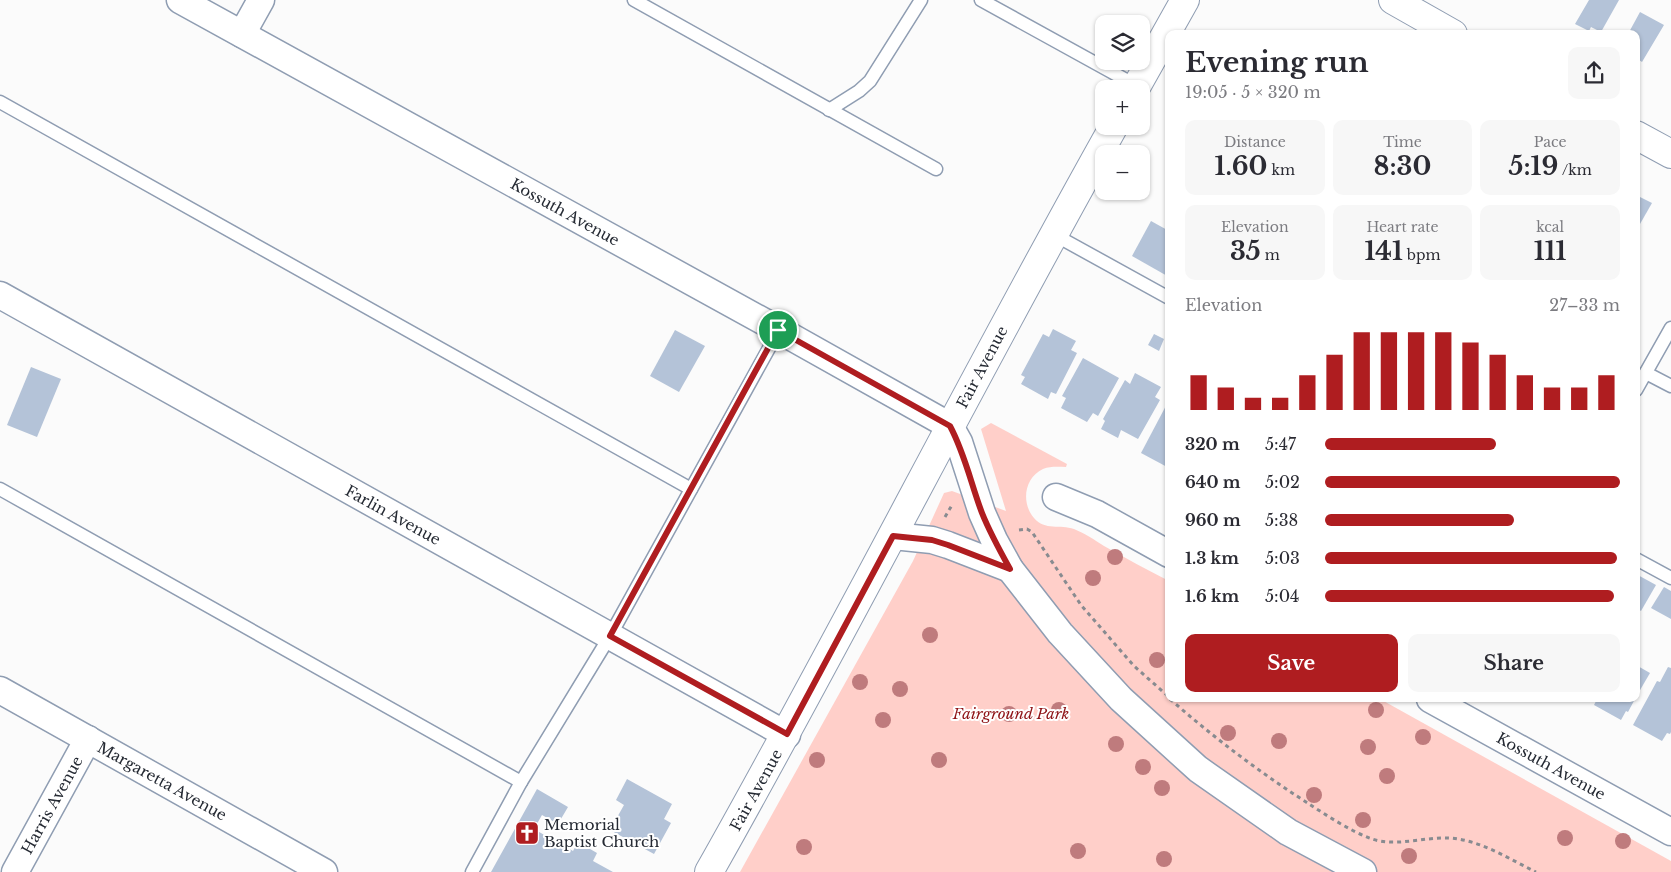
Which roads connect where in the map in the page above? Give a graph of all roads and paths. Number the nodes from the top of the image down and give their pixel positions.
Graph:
1 (180, 0) edge
2 (261, 0) edge
3 (634, 0) edge
4 (921, 0) edge
5 (981, 0) edge
6 (1185, 0) edge
7 (1393, 0) edge
8 (1168, 30) edge
9 (1447, 30) edge
10 (242, 34) junction
11 (1165, 36) edge
12 (1124, 80) edge
13 (1140, 80) edge
14 (0, 102) edge
15 (829, 110) junction
16 (1109, 135) edge
17 (1640, 137) edge
18 (1671, 154) edge
19 (936, 169) dead end
20 (1053, 234) junction
21 (0, 295) edge
22 (1165, 296) edge
23 (1671, 328) edge
24 (778, 330) junction
25 (1646, 373) junction
26 (1640, 383) edge
27 (1671, 386) edge
28 (950, 426) junction
29 (0, 489) edge
30 (691, 489) junction
31 (1056, 497) dead end
32 (955, 500) dead end
33 (940, 525) dead end
34 (1017, 530) dead end
35 (893, 536) junction
36 (1165, 552) edge
37 (1640, 561) edge
38 (1010, 569) junction
39 (1671, 578) edge
40 (610, 636) junction
41 (0, 690) edge
42 (1165, 694) edge
43 (1175, 702) edge
44 (1435, 702) edge
45 (787, 734) junction
46 (88, 739) junction
47 (521, 782) junction
48 (1671, 832) edge
49 (15, 872) edge
50 (324, 872) edge
51 (472, 872) edge
52 (709, 872) edge
53 (1363, 872) edge
54 (1536, 872) edge

1 - 10 street, Kossuth Avenue
2 - 10 street
3 - 15 lane
4 - 15 lane
5 - 12 lane
6 - 8 street
7 - 9 street
10 - 24 street, Kossuth Avenue
11 - 13 street
14 - 30 lane
15 - 19 lane
16 - 20 street, Fair Avenue
17 - 18 street
20 - 22 lane
20 - 28 street, Fair Avenue
21 - 40 street, Farlin Avenue
23 - 25 lane
24 - 28 street, Kossuth Avenue
24 - 30 lane
25 - 26 lane
25 - 27 lane
28 - 35 street, Fair Avenue
28 - 38 street
29 - 47 lane
30 - 40 lane
31 - 36 street
32 - 33 path
34 - 42 path
35 - 38 street
35 - 45 street, Fair Avenue
37 - 39 lane
38 - 53 street
40 - 45 street, Farlin Avenue
40 - 47 lane
41 - 46 street, Margaretta Avenue
43 - 54 path
44 - 48 street, Kossuth Avenue
45 - 52 street, Fair Avenue
46 - 49 street, Harris Avenue
46 - 50 street, Margaretta Avenue
47 - 51 lane

